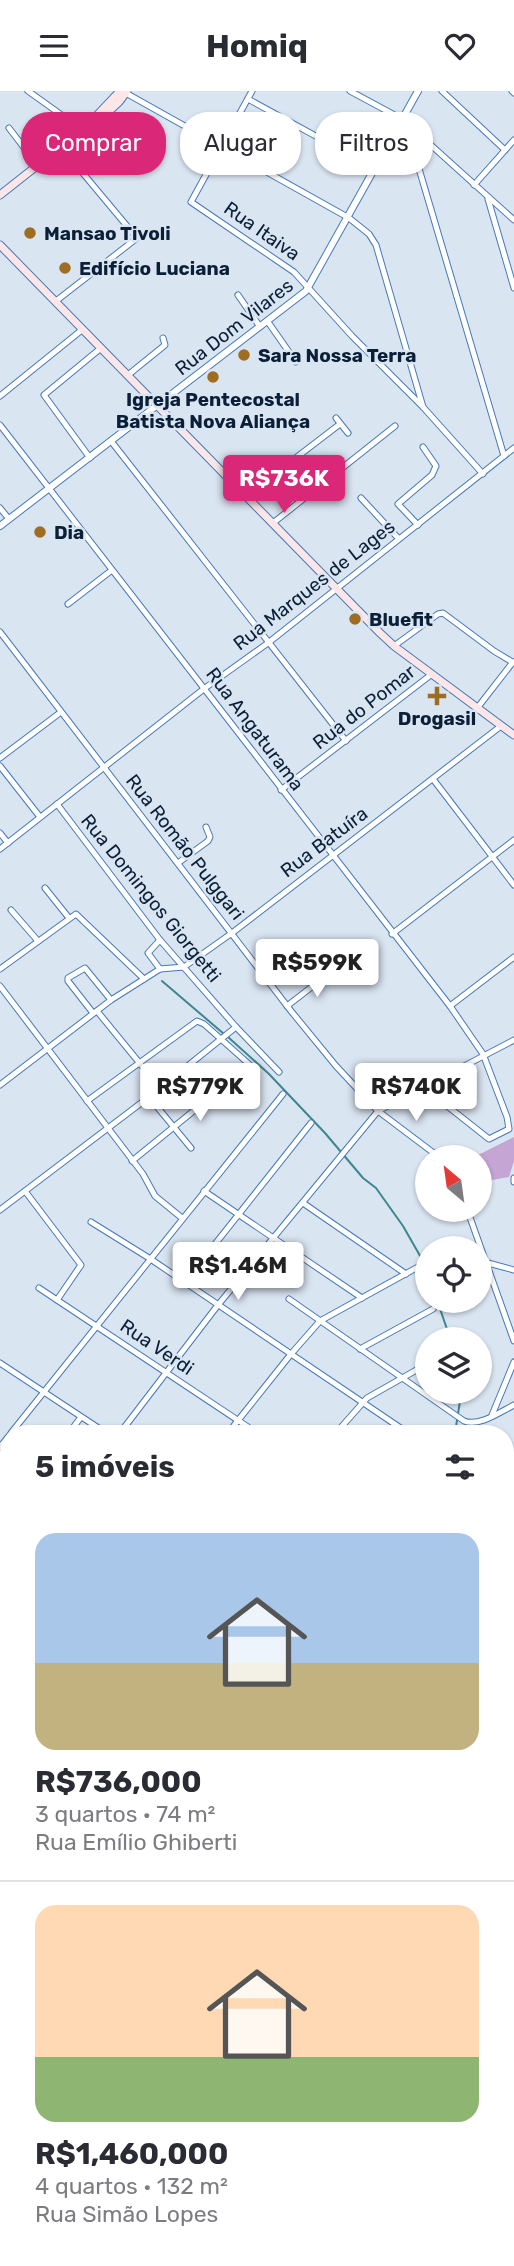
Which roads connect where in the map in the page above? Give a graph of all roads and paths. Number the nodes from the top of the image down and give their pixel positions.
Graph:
1 (29, 91) edge
2 (252, 91) edge
3 (350, 91) edge
4 (418, 91) edge
5 (442, 91) edge
6 (124, 92) edge
7 (248, 99) junction
8 (58, 112) edge
9 (102, 112) edge
10 (106, 112) edge
11 (241, 112) edge
12 (386, 112) edge
13 (406, 112) edge
14 (180, 123) edge
15 (9, 128) dead end
16 (315, 136) edge
17 (514, 140) edge
18 (21, 142) edge
19 (433, 149) edge
20 (505, 149) junction
21 (26, 175) edge
22 (84, 175) edge
23 (206, 175) edge
24 (273, 175) edge
25 (373, 175) edge
26 (421, 175) edge
27 (474, 184) junction
28 (0, 195) edge
29 (487, 196) junction
30 (349, 218) junction
31 (514, 220) edge
32 (0, 245) edge
33 (309, 288) junction
34 (514, 288) edge
35 (238, 295) dead end
36 (55, 301) junction
37 (268, 322) junction
38 (260, 327) junction
39 (83, 329) junction
40 (163, 338) dead end
41 (101, 348) junction
42 (296, 362) dead end
43 (128, 375) junction
44 (0, 396) edge
45 (158, 406) junction
46 (423, 407) junction
47 (0, 425) edge
48 (395, 426) dead end
49 (348, 433) dead end
50 (111, 441) junction
51 (423, 447) dead end
52 (514, 448) edge
53 (504, 456) junction
54 (90, 458) junction
55 (483, 474) junction
56 (50, 489) junction
57 (246, 496) junction
58 (361, 499) dead end
59 (0, 508) edge
60 (9, 519) junction
61 (272, 523) junction
62 (418, 525) junction
63 (0, 526) edge
64 (399, 539) junction
65 (112, 570) junction
66 (336, 589) junction
67 (68, 604) dead end
68 (0, 632) edge
69 (268, 643) junction
70 (394, 646) junction
71 (513, 662) edge
72 (432, 674) junction
73 (205, 688) junction
74 (478, 708) junction
75 (61, 712) junction
76 (501, 726) junction
77 (513, 733) edge
78 (346, 741) junction
79 (0, 758) edge
80 (0, 766) edge
81 (104, 768) junction
82 (433, 779) junction
83 (281, 790) junction
84 (57, 804) junction
85 (40, 817) junction
86 (206, 827) dead end
87 (0, 833) edge
88 (514, 840) edge
89 (8, 843) junction
90 (0, 849) edge
91 (332, 855) junction
92 (492, 857) junction
93 (178, 863) junction
94 (514, 885) edge
95 (45, 888) dead end
96 (11, 910) dead end
97 (71, 916) junction
98 (232, 933) junction
99 (393, 934) junction
100 (160, 940) junction
101 (38, 941) junction
102 (514, 957) edge
103 (184, 967) junction
104 (0, 969) edge
105 (160, 969) junction
106 (331, 972) dead end
107 (144, 979) junction
108 (0, 986) edge
109 (111, 1000) junction
110 (287, 1006) junction
111 (450, 1006) junction
112 (95, 1012) junction
113 (236, 1027) junction
114 (221, 1039) junction
115 (514, 1039) edge
116 (47, 1048) junction
117 (483, 1054) junction
118 (139, 1062) junction
119 (279, 1072) dead end
120 (0, 1085) edge
121 (422, 1086) junction
122 (160, 1088) junction
123 (283, 1094) dead end
124 (149, 1097) junction
125 (87, 1101) junction
126 (378, 1111) junction
127 (312, 1123) dead end
128 (174, 1127) junction
129 (107, 1129) junction
130 (423, 1145) edge
131 (191, 1148) dead end
132 (132, 1161) junction
133 (25, 1191) junction
134 (204, 1191) junction
135 (303, 1203) junction
136 (1, 1208) edge
137 (238, 1215) junction
138 (182, 1217) junction
139 (91, 1221) dead end
140 (274, 1240) junction
141 (149, 1258) junction
142 (492, 1264) edge
143 (415, 1269) edge
144 (514, 1270) edge
145 (406, 1274) junction
146 (492, 1275) edge
147 (185, 1282) junction
148 (39, 1288) dead end
149 (362, 1298) junction
150 (289, 1299) dead end
151 (57, 1300) junction
152 (218, 1305) junction
153 (426, 1313) edge
154 (320, 1321) junction
155 (97, 1325) junction
156 (514, 1341) edge
157 (360, 1349) junction
158 (291, 1354) junction
159 (514, 1362) edge
160 (0, 1363) edge
161 (415, 1370) edge
162 (167, 1373) junction
163 (401, 1377) junction
164 (43, 1392) junction
165 (361, 1402) junction
166 (514, 1405) edge
167 (492, 1415) junction
168 (81, 1417) junction
169 (238, 1421) junction
170 (18, 1425) edge
171 (75, 1425) edge
172 (94, 1425) edge
173 (126, 1425) edge
174 (235, 1425) edge
175 (244, 1425) edge
176 (342, 1425) edge
177 (396, 1425) edge

1 - 8 street
2 - 7 street
3 - 12 street
4 - 13 street, Rua Dom Vilares
5 - 20 street
6 - 9 main road
6 - 10 main road
6 - 14 street
7 - 11 street
7 - 16 street
15 - 18 street
17 - 20 street
19 - 27 street
20 - 27 street
21 - 28 main road
22 - 36 street
23 - 33 street, Rua Itaiva
24 - 30 street
25 - 30 street, Rua Dom Vilares
26 - 53 street
27 - 29 street
29 - 31 street
29 - 34 street
30 - 33 street, Rua Dom Vilares
30 - 46 street
32 - 36 main road
33 - 37 street, Rua Dom Vilares
33 - 46 street, Rua Itaiva
35 - 38 street
36 - 39 main road
37 - 38 street, Rua Dom Vilares
37 - 42 street
38 - 45 street, Rua Dom Vilares
39 - 41 main road
39 - 44 street
40 - 43 street
41 - 43 main road
41 - 54 street
43 - 45 main road
45 - 50 street, Rua Dom Vilares
45 - 57 main road
46 - 55 street, Rua Itaiva
47 - 56 street, Rua Angaturama
48 - 61 street
49 - 57 street
50 - 54 street, Rua Dom Vilares
50 - 69 street
51 - 62 street
52 - 53 street, Rua Marques de Lages
53 - 55 street, Rua Marques de Lages
54 - 56 street, Rua Dom Vilares
55 - 62 street, Rua Marques de Lages
56 - 60 street, Rua Dom Vilares
56 - 65 street, Rua Angaturama
57 - 61 main road
58 - 64 street
59 - 60 street
60 - 63 street, Rua Dom Vilares
61 - 66 main road
62 - 64 street, Rua Marques de Lages
64 - 66 street, Rua Marques de Lages
65 - 67 street
65 - 73 street, Rua Angaturama
66 - 69 street, Rua Marques de Lages
66 - 70 main road
68 - 75 street, Rua Romão Pulggari
69 - 73 street, Rua Marques de Lages
69 - 78 street
70 - 71 street
70 - 72 main road
71 - 74 street
72 - 74 main road
72 - 78 street, Rua do Pomar
73 - 81 street, Rua Marques de Lages
73 - 83 street, Rua Angaturama
74 - 76 main road
75 - 79 street
75 - 81 street, Rua Romão Pulggari
76 - 77 main road
76 - 82 street, Rua Batuíra
78 - 83 street, Rua do Pomar
80 - 85 street
81 - 84 street, Rua Marques de Lages
81 - 93 street, Rua Romão Pulggari
82 - 91 street, Rua Batuíra
82 - 92 street
83 - 91 street, Rua Angaturama
84 - 85 street, Rua Marques de Lages
84 - 100 street, Rua Domingos Giorgetti
85 - 89 street, Rua Marques de Lages
86 - 93 street
87 - 89 street
88 - 92 street
89 - 90 street, Rua Marques de Lages
91 - 98 street, Rua Batuíra
91 - 99 street, Rua Angaturama
92 - 94 street
92 - 99 street
93 - 98 street, Rua Romão Pulggari
95 - 97 street
96 - 101 street
97 - 101 street
97 - 107 street
98 - 103 street, Rua Batuíra
98 - 110 street, Rua Romão Pulggari
99 - 111 street, Rua Angaturama
100 - 103 street, Rua Domingos Giorgetti
100 - 105 street
101 - 104 street
102 - 111 street
103 - 105 street
103 - 113 street, Rua Domingos Giorgetti
105 - 107 street
106 - 110 street
107 - 109 street
108 - 116 street
109 - 112 street
109 - 112 street
110 - 126 street, Rua Romão Pulggari
111 - 117 street, Rua Angaturama
112 - 116 street
112 - 118 street
113 - 114 street
113 - 119 street, Rua Domingos Giorgetti
114 - 118 street
114 - 122 street
114 - 128 street
115 - 117 street
116 - 120 street
116 - 125 street
117 - 121 street
117 - 121 street, Rua Angaturama
118 - 122 street
118 - 125 street
121 - 126 street
122 - 124 street
123 - 134 street
124 - 128 street
124 - 129 street
125 - 129 street
126 - 130 street, Rua Romão Pulggari
126 - 135 street
127 - 137 street
128 - 131 street
128 - 132 street
129 - 132 street
129 - 133 street
132 - 138 street
133 - 136 street
133 - 151 street
134 - 137 street
134 - 138 street
135 - 140 street
135 - 145 street
137 - 140 street
137 - 147 street
138 - 141 street
139 - 141 street
140 - 149 street
140 - 152 street
141 - 147 street
141 - 155 street
142 - 144 street
143 - 145 street
145 - 149 street
146 - 156 street
147 - 152 street
148 - 151 street, Rua Verdi
149 - 154 street
150 - 154 street
151 - 155 street, Rua Verdi
152 - 158 street
152 - 162 street
153 - 157 street
154 - 157 street
154 - 158 street
155 - 162 street, Rua Verdi
155 - 164 street
157 - 163 street
158 - 165 street
158 - 169 street
159 - 167 street
160 - 164 street
161 - 163 street
162 - 169 street, Rua Verdi
162 - 173 street
163 - 165 street
163 - 167 street
164 - 168 street
164 - 170 street
165 - 176 street
165 - 177 street
166 - 167 street
168 - 171 street
168 - 172 street
169 - 174 street
169 - 175 street, Rua Verdi

